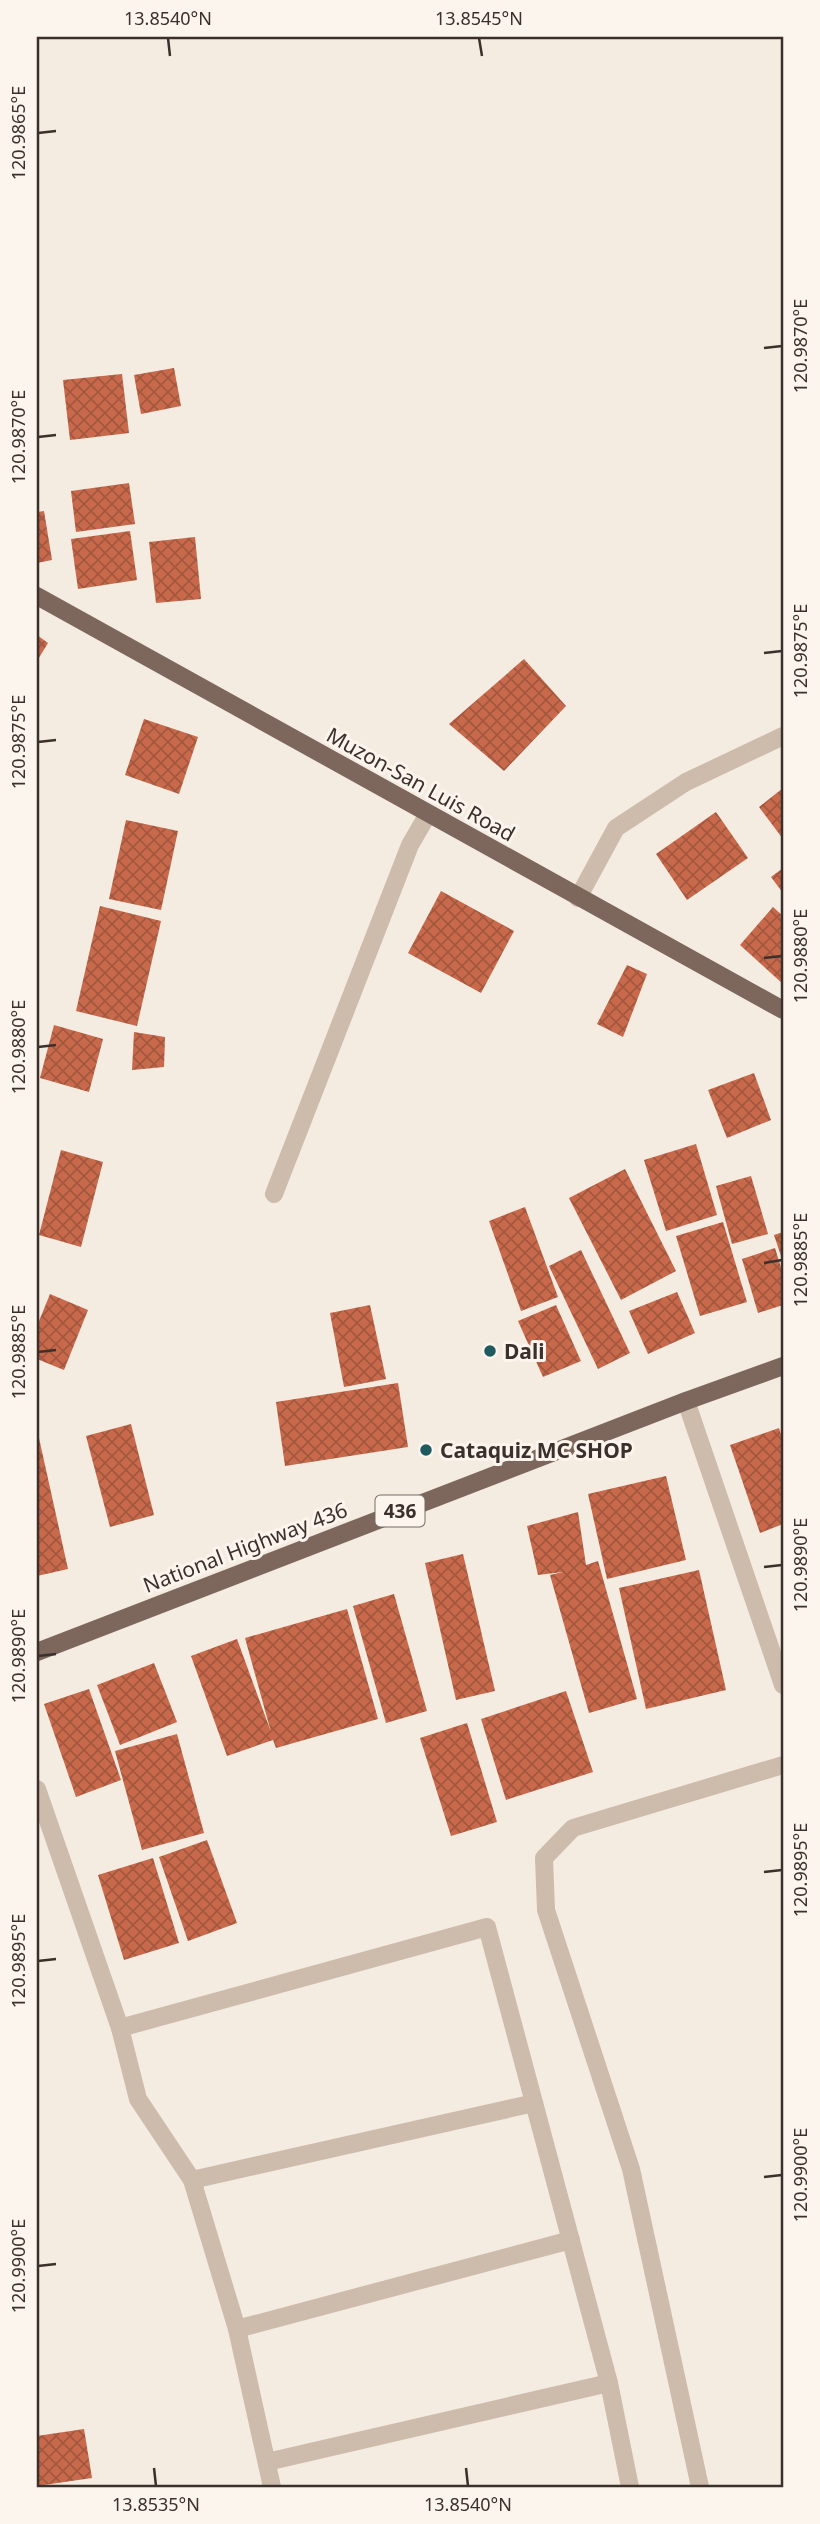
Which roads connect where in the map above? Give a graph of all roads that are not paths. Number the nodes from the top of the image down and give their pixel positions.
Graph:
1 (37, 596) edge
2 (783, 736) edge
3 (428, 814) junction
4 (578, 898) junction
5 (783, 1010) edge
6 (274, 1194) dead end
7 (783, 1366) edge
8 (686, 1401) junction
9 (37, 1652) edge
10 (783, 1685) edge
11 (783, 1765) edge
12 (37, 1788) edge
13 (120, 2028) junction
14 (534, 2103) junction
15 (192, 2180) junction
16 (571, 2240) junction
17 (237, 2329) junction
18 (610, 2383) junction
19 (267, 2462) junction
20 (272, 2487) edge
21 (630, 2487) edge
22 (700, 2487) edge

1 - 3 main road, Muzon-San Luis Road
2 - 4 street
3 - 4 main road, Muzon-San Luis Road
3 - 6 street
4 - 5 main road, Muzon-San Luis Road
7 - 8 main road, National Highway 436 / 436
8 - 9 main road, National Highway 436 / 436
8 - 10 street
11 - 22 street
12 - 13 street
13 - 14 street
13 - 15 street
14 - 15 street
14 - 16 street
15 - 17 street
16 - 17 street
16 - 18 street
17 - 19 street
18 - 19 street
18 - 21 street
19 - 20 street

